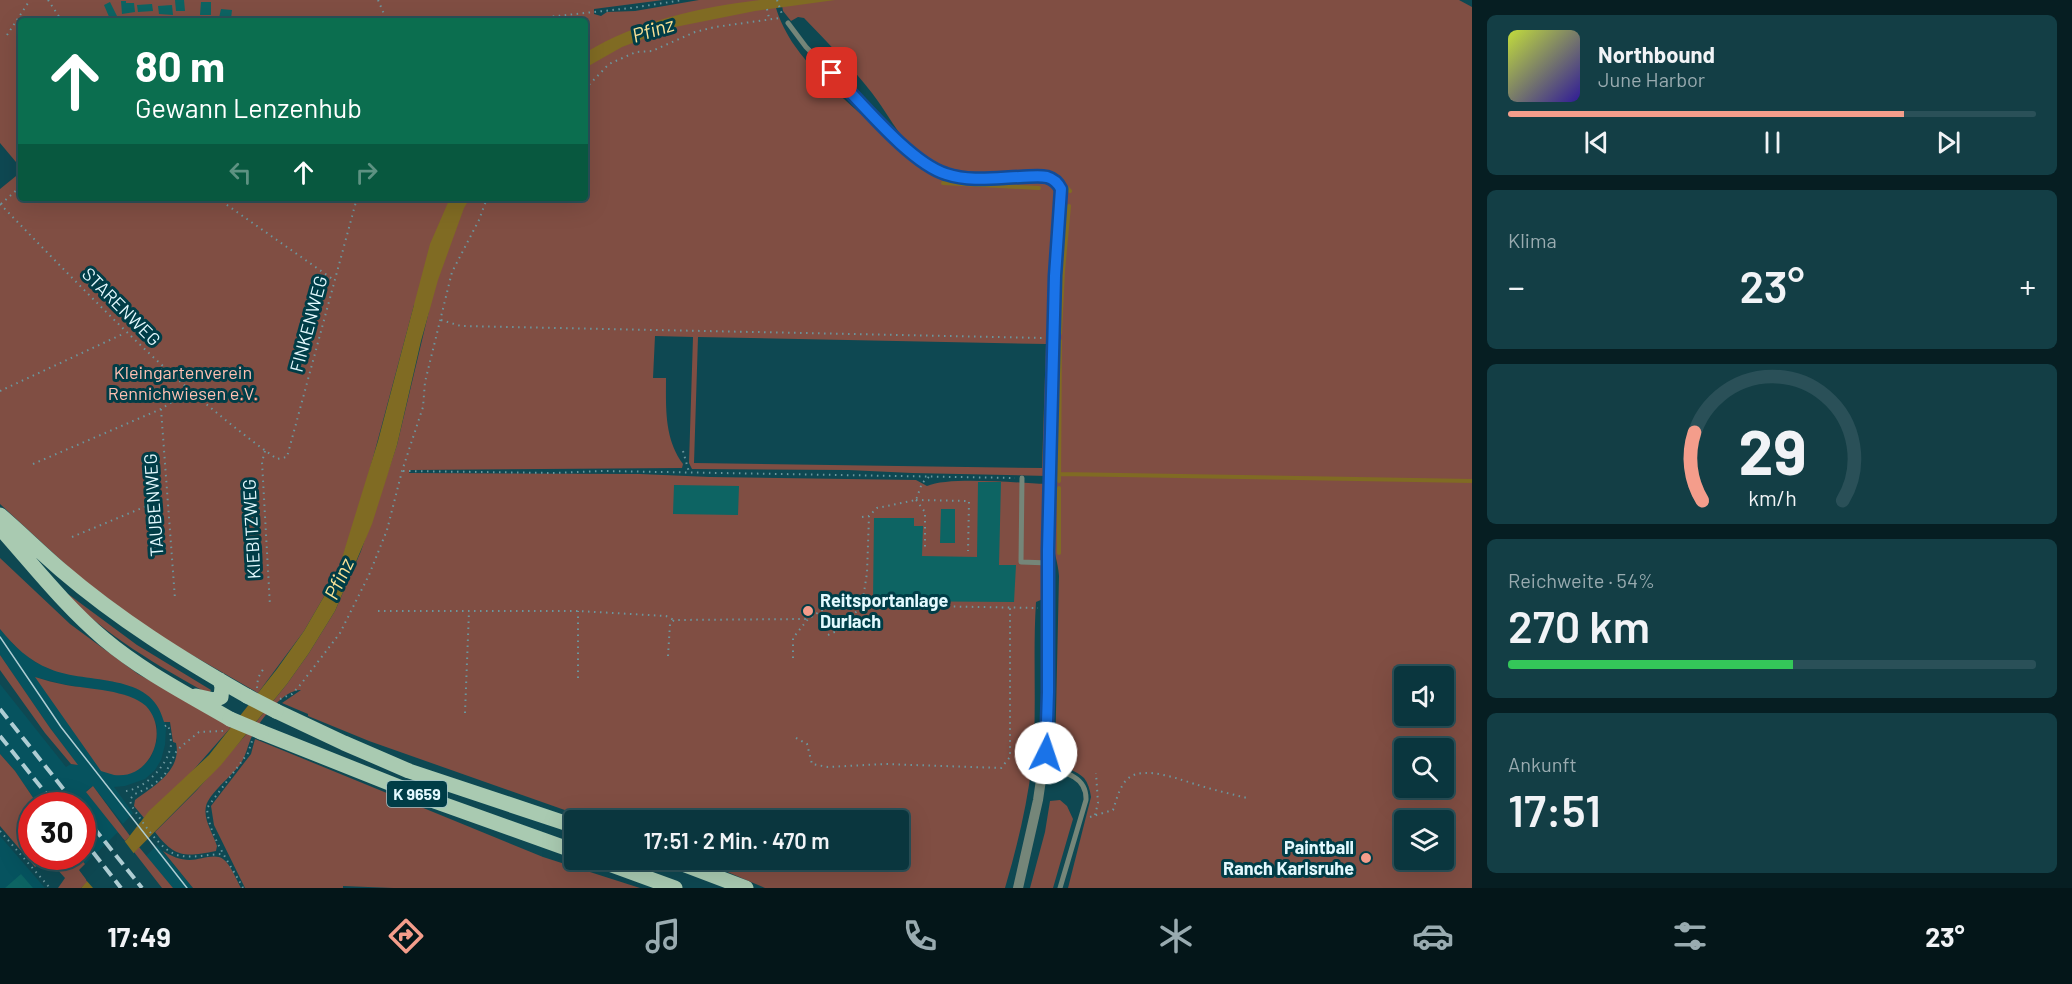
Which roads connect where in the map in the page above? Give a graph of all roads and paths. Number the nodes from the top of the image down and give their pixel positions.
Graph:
1 (30, 0) edge
2 (48, 0) edge
3 (378, 0) edge
4 (683, 0) edge
5 (777, 0) edge
6 (767, 9) dead end
7 (780, 11) dead end
8 (783, 17) dead end
9 (18, 18) edge
10 (18, 18) edge
11 (60, 18) edge
12 (386, 18) edge
13 (539, 18) edge
14 (769, 19) junction
15 (788, 23) dead end
16 (7, 35) dead end
17 (588, 86) edge
18 (18, 189) edge
19 (221, 201) edge
20 (356, 201) edge
21 (487, 201) edge
22 (0, 204) edge
23 (334, 280) junction
24 (441, 320) junction
25 (126, 332) junction
26 (1054, 338) junction
27 (0, 391) edge
28 (189, 391) junction
29 (161, 409) junction
30 (265, 451) junction
31 (683, 451) dead end
32 (287, 457) joint
33 (33, 464) dead end
34 (402, 471) junction
35 (689, 472) junction
36 (930, 476) junction
37 (1022, 478) joint
38 (1051, 479) joint
39 (166, 498) junction
40 (916, 500) junction
41 (0, 515) edge
42 (869, 516) junction
43 (862, 517) dead end
44 (0, 528) edge
45 (72, 537) dead end
46 (925, 551) dead end
47 (968, 551) dead end
48 (1049, 563) junction
49 (175, 599) dead end
50 (862, 605) junction
51 (270, 606) dead end
52 (1010, 608) junction
53 (378, 611) dead end
54 (469, 611) junction
55 (578, 611) junction
56 (1048, 612) junction
57 (808, 619) junction
58 (675, 620) junction
59 (828, 635) dead end
60 (668, 656) dead end
61 (794, 658) dead end
62 (265, 666) dead end
63 (578, 678) dead end
64 (220, 680) junction
65 (252, 694) junction
66 (190, 695) junction
67 (278, 705) junction
68 (465, 713) dead end
69 (227, 725) junction
70 (162, 727) dead end
71 (257, 735) junction
72 (796, 738) dead end
73 (1044, 768) junction
74 (1096, 772) dead end
75 (130, 798) junction
76 (1247, 798) dead end
77 (1081, 815) junction
78 (1095, 815) junction
79 (564, 823) edge
80 (0, 831) edge
81 (564, 847) edge
82 (224, 854) junction
83 (626, 870) edge
84 (698, 870) edge
85 (50, 888) edge
86 (243, 888) edge
87 (675, 888) edge
88 (746, 888) edge
89 (1018, 888) edge
90 (1060, 888) edge

1 - 10 path
2 - 11 path
3 - 12 path
4 - 13 path
5 - 7 path
6 - 14 path
8 - 14 path
9 - 16 path
14 - 17 path
15 - 26 lane
18 - 22 path
19 - 23 path
20 - 23 path, FINKENWEG
21 - 24 path
22 - 25 path, STARENWEG
23 - 32 path, FINKENWEG
24 - 26 path
24 - 34 path
25 - 27 path
25 - 28 path, STARENWEG
26 - 38 lane
28 - 29 path
28 - 30 path, STARENWEG
29 - 33 path
29 - 39 path, TAUBENWEG
30 - 32 path, STARENWEG
30 - 51 path, KIEBITZWEG
31 - 35 path
34 - 35 path
34 - 67 path
35 - 36 path
36 - 37 path
36 - 40 path
37 - 48 lane
38 - 48 street
39 - 45 path
39 - 49 path, TAUBENWEG
40 - 42 path
40 - 46 path
40 - 47 path
41 - 64 main road, K 9659
42 - 43 path
42 - 50 path
44 - 66 main road, K 9659
48 - 56 street
50 - 52 path
50 - 57 path
50 - 59 path
52 - 56 path
52 - 72 path
53 - 54 path
54 - 55 path
54 - 68 path
55 - 58 path
55 - 63 path
56 - 73 street
57 - 58 path
57 - 61 path
58 - 60 path
62 - 65 path
64 - 65 main road, K 9659
64 - 66 main road
65 - 67 main road, K 9659, bridge
66 - 69 main road, K 9659
67 - 79 main road, K 9659
69 - 71 main road, K 9659, bridge
69 - 75 path
70 - 75 path
71 - 81 main road, K 9659
71 - 82 path
73 - 77 lane
73 - 89 street
74 - 78 path
75 - 82 path
76 - 78 path
77 - 78 path
77 - 90 lane
80 - 85 path
82 - 86 path
83 - 87 main road
84 - 88 main road

